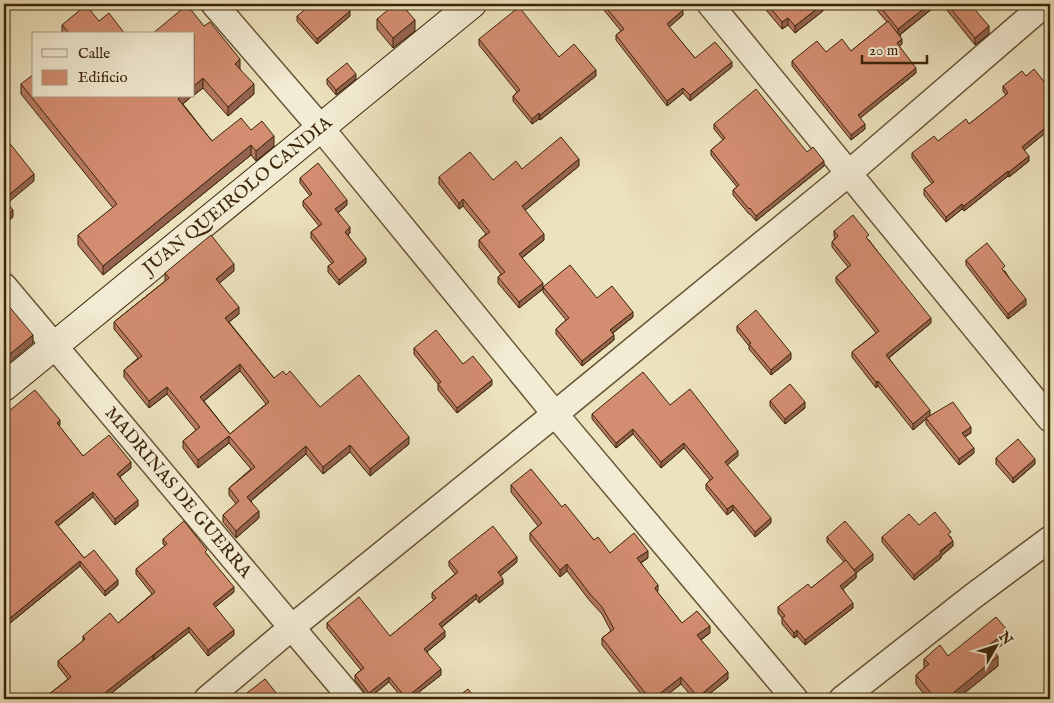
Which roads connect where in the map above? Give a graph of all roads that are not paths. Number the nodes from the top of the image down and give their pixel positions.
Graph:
1 (214, 4) edge
2 (472, 4) edge
3 (710, 4) edge
4 (1045, 4) edge
5 (321, 128) junction
6 (849, 173) junction
7 (4, 286) edge
8 (54, 346) junction
9 (4, 387) edge
10 (555, 414) junction
11 (1050, 419) edge
12 (1050, 539) edge
13 (292, 628) junction
14 (207, 699) edge
15 (352, 699) edge
16 (795, 699) edge
17 (842, 699) edge

1 - 5 street
2 - 5 street, JUAN QUEIROLO CANDIA
3 - 6 street
4 - 6 street
5 - 8 street, JUAN QUEIROLO CANDIA
5 - 10 street
6 - 10 street
6 - 11 street
7 - 8 street, MADRINAS DE GUERRA
8 - 9 street, JUAN QUEIROLO CANDIA
8 - 13 street, MADRINAS DE GUERRA
10 - 13 street
10 - 16 street
12 - 17 street
13 - 14 street
13 - 15 street, MADRINAS DE GUERRA

